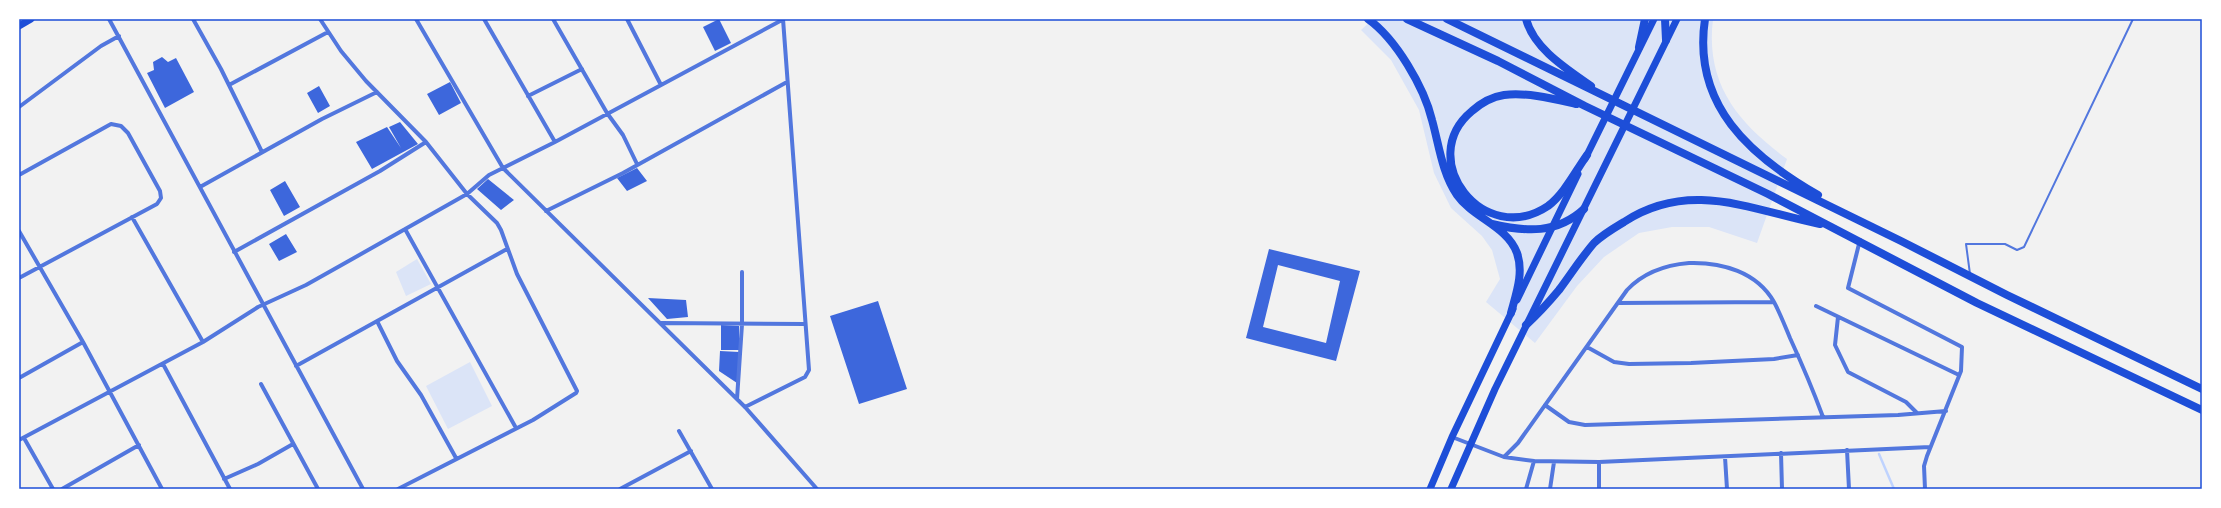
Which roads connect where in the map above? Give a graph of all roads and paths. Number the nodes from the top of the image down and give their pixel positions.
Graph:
1 (31, 19) edge
2 (109, 19) edge
3 (193, 19) edge
4 (320, 19) edge
5 (416, 19) edge
6 (484, 19) edge
7 (553, 19) edge
8 (627, 19) edge
9 (1368, 19) edge
10 (1407, 19) edge
11 (1447, 19) edge
12 (1526, 19) edge
13 (1645, 19) edge
14 (1654, 19) edge
15 (1665, 19) edge
16 (1677, 19) edge
17 (1705, 19) edge
18 (2133, 19) edge
19 (782, 20) edge
20 (19, 26) edge
21 (328, 32) junction
22 (119, 36) junction
23 (1666, 40) junction
24 (1639, 47) junction
25 (582, 69) junction
26 (787, 82) junction
27 (229, 85) junction
28 (662, 85) junction
29 (377, 92) junction
30 (528, 96) junction
31 (1606, 97) junction
32 (1585, 106) junction
33 (19, 107) edge
34 (608, 113) junction
35 (426, 142) junction
36 (555, 142) junction
37 (262, 152) junction
38 (1587, 155) junction
39 (637, 164) junction
40 (503, 168) junction
41 (19, 175) edge
42 (200, 187) junction
43 (467, 194) junction
44 (1584, 209) junction
45 (546, 211) junction
46 (132, 217) junction
47 (1854, 218) junction
48 (1491, 224) junction
49 (1832, 226) junction
50 (1552, 228) junction
51 (406, 229) junction
52 (19, 231) edge
53 (1860, 240) junction
54 (507, 249) junction
55 (234, 252) junction
56 (39, 266) junction
57 (742, 272) dead end
58 (1970, 277) junction
59 (19, 278) edge
60 (437, 288) junction
61 (1774, 302) junction
62 (1618, 303) junction
63 (262, 305) junction
64 (1816, 306) dead end
65 (1511, 313) junction
66 (1838, 317) junction
67 (377, 321) junction
68 (661, 324) junction
69 (742, 324) junction
70 (805, 324) junction
71 (1526, 325) junction
72 (82, 342) junction
73 (203, 342) junction
74 (1587, 347) junction
75 (1798, 355) junction
76 (162, 364) junction
77 (296, 366) junction
78 (1959, 375) junction
79 (19, 378) edge
80 (261, 384) dead end
81 (2202, 389) edge
82 (110, 393) junction
83 (737, 399) junction
84 (1545, 405) junction
85 (745, 407) junction
86 (2202, 410) edge
87 (1946, 411) junction
88 (1917, 413) junction
89 (1823, 417) junction
90 (516, 428) junction
91 (679, 431) dead end
92 (1452, 437) junction
93 (24, 438) junction
94 (19, 440) edge
95 (293, 444) junction
96 (1470, 444) junction
97 (139, 445) junction
98 (1930, 448) junction
99 (1847, 450) junction
100 (691, 451) junction
101 (1781, 453) junction
102 (1504, 457) junction
103 (1725, 457) junction
104 (456, 458) junction
105 (1534, 461) junction
106 (1554, 462) junction
107 (1599, 462) junction
108 (224, 479) junction
109 (53, 489) edge
110 (62, 489) edge
111 (162, 489) edge
112 (230, 489) edge
113 (318, 489) edge
114 (363, 489) edge
115 (398, 489) edge
116 (620, 489) edge
117 (712, 489) edge
118 (817, 489) edge
119 (1430, 489) edge
120 (1451, 489) edge
121 (1526, 489) edge
122 (1550, 489) edge
123 (1599, 489) edge
124 (1727, 489) edge
125 (1782, 489) edge
126 (1850, 489) edge
127 (1925, 489) edge

1 - 20 main road
2 - 22 street
3 - 27 street
4 - 21 street
5 - 40 street
6 - 30 street
7 - 25 street
8 - 28 street
9 - 48 highway
10 - 32 highway
11 - 31 highway
12 - 31 highway
13 - 24 highway
14 - 24 main road
15 - 23 highway
16 - 23 main road
17 - 47 highway
18 - 58 lane
19 - 26 street
19 - 28 street
21 - 27 street
21 - 29 street
22 - 33 street
22 - 42 street
23 - 44 main road
24 - 38 main road
25 - 30 street
25 - 34 street
26 - 39 street
26 - 70 street
27 - 37 street
28 - 34 street
29 - 35 street
29 - 37 street
30 - 36 street
31 - 47 highway
32 - 38 highway
32 - 49 highway
34 - 36 street
34 - 39 street
35 - 43 street
35 - 55 street
36 - 40 street
37 - 42 street
38 - 50 main road
39 - 45 street
40 - 43 street
40 - 45 street
41 - 46 street
42 - 55 street
43 - 51 street
43 - 54 street
44 - 50 highway
44 - 71 main road
45 - 68 street
46 - 56 street
46 - 73 street
47 - 58 highway
48 - 50 highway
48 - 65 highway
49 - 53 highway
49 - 71 highway
50 - 65 main road
51 - 60 street
51 - 63 street
52 - 56 street
53 - 78 street
53 - 86 highway
54 - 60 street
54 - 90 street
55 - 63 street
56 - 59 street
56 - 72 street
57 - 69 street
58 - 81 highway
60 - 67 street
60 - 90 street
61 - 62 street
61 - 62 street
61 - 75 street
62 - 74 street
63 - 73 street
63 - 77 street
64 - 66 street
65 - 92 main road
66 - 78 street
66 - 88 street
67 - 77 street
67 - 104 street
68 - 69 street
68 - 83 street
69 - 70 street
69 - 83 street
70 - 85 street
71 - 96 main road
72 - 79 street
72 - 82 street
73 - 76 street
74 - 75 street
74 - 84 street
75 - 89 street
76 - 82 street
76 - 108 street
77 - 114 street
78 - 87 street
80 - 95 street
82 - 93 street
82 - 97 street
83 - 85 street
84 - 89 street
84 - 102 street
85 - 118 street
87 - 88 street
87 - 98 street
88 - 89 street
90 - 104 street
91 - 100 street
92 - 96 street
92 - 119 main road
93 - 94 street
93 - 109 street
95 - 108 street
95 - 113 street
96 - 102 street
96 - 120 main road
97 - 110 street
97 - 111 street
98 - 99 street
98 - 127 street
99 - 101 street
99 - 126 street
100 - 116 street
100 - 117 street
101 - 103 street
101 - 125 street
102 - 105 street
103 - 107 street
103 - 124 street
104 - 115 street
105 - 106 street
105 - 121 street
106 - 107 street
106 - 122 street
107 - 123 street
108 - 112 street

